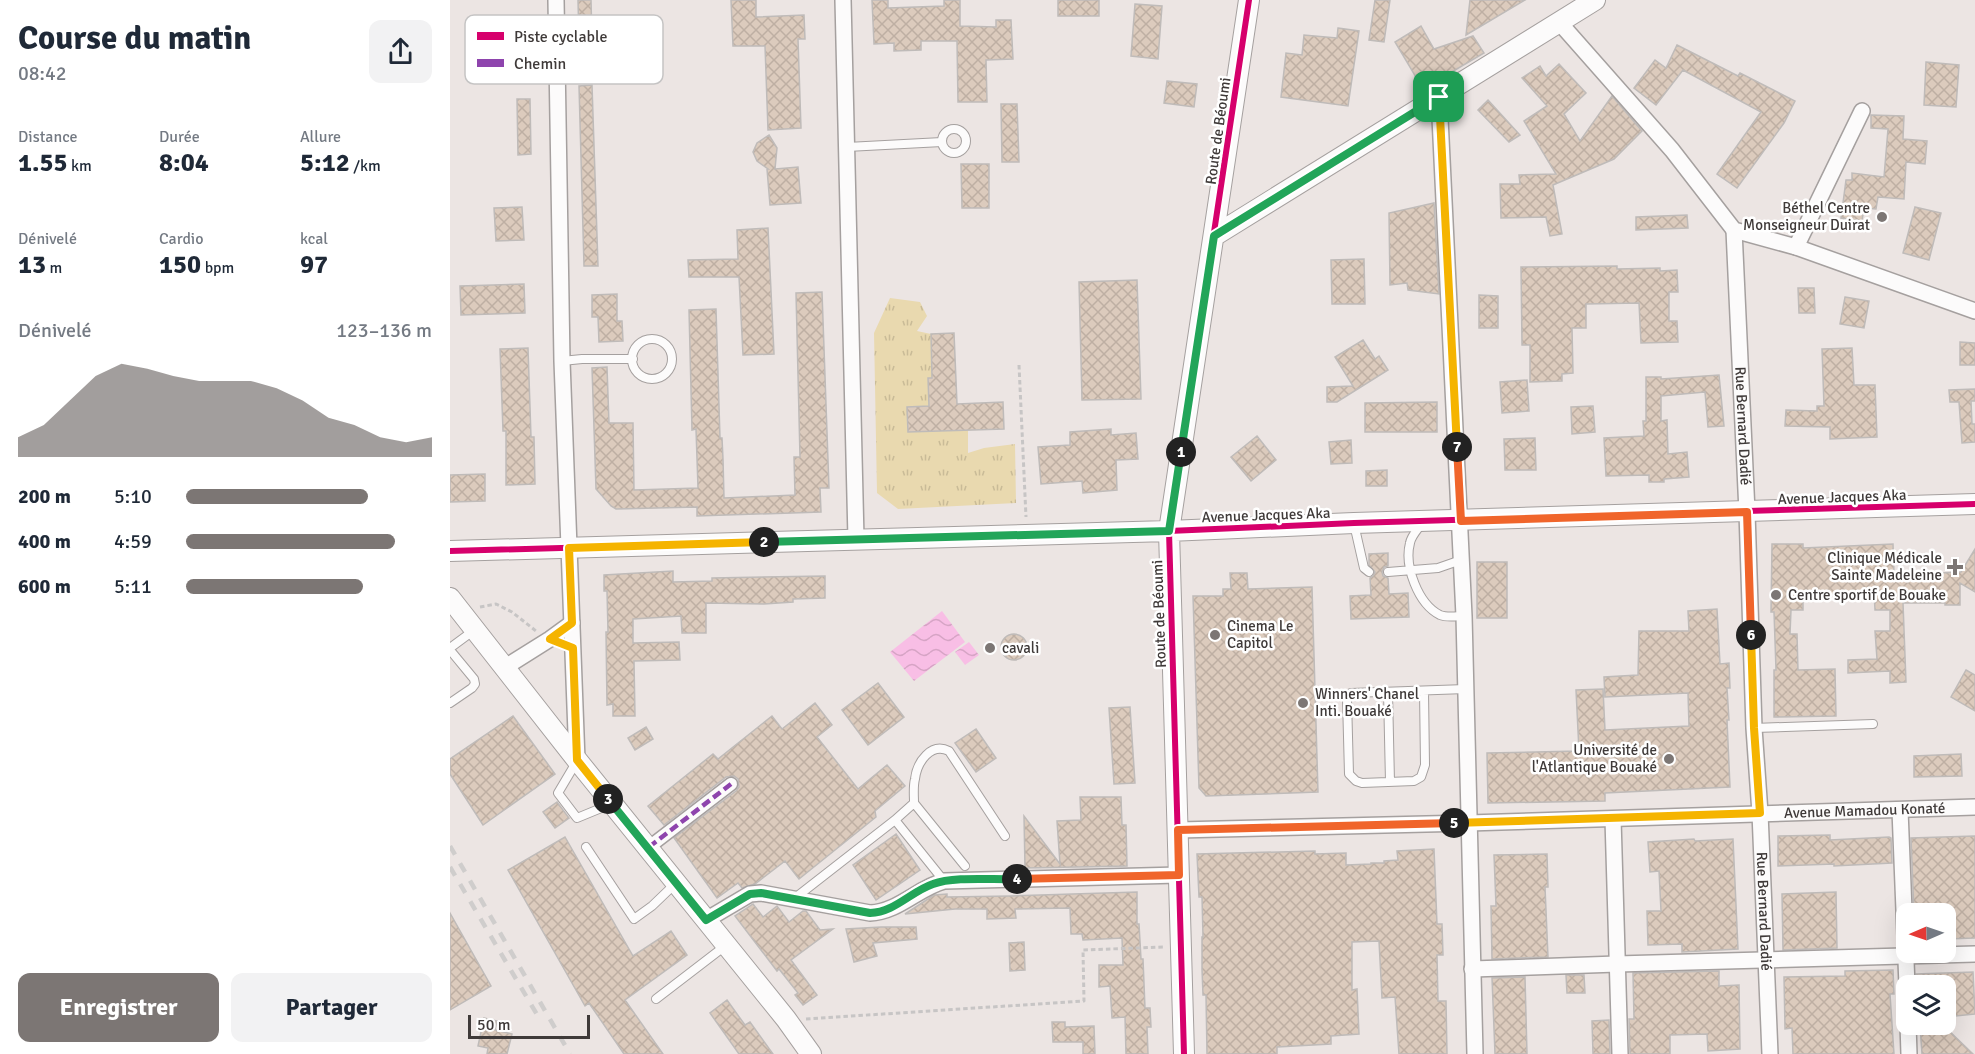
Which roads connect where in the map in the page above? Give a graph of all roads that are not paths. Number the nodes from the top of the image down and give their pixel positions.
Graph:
1 (555, 0) edge
2 (843, 0) edge
3 (1249, 0) edge
4 (1595, 0) edge
5 (555, 15) edge
6 (1559, 22) junction
7 (557, 84) edge
8 (1439, 97) junction
9 (1862, 111) dead end
10 (942, 142) dead end
11 (847, 147) junction
12 (1734, 230) junction
13 (1214, 236) junction
14 (1796, 247) junction
15 (1975, 311) edge
16 (633, 360) junction
17 (562, 361) junction
18 (1975, 504) edge
19 (1747, 512) junction
20 (1461, 521) junction
21 (1354, 523) junction
22 (1422, 523) junction
23 (1169, 531) junction
24 (856, 539) junction
25 (569, 548) junction
26 (450, 551) edge
27 (1461, 561) junction
28 (1411, 571) junction
29 (1370, 572) dead end
30 (1388, 572) dead end
31 (450, 598) edge
32 (1464, 616) junction
33 (572, 623) junction
34 (474, 630) junction
35 (450, 649) edge
36 (504, 668) junction
37 (1466, 689) junction
38 (1424, 690) junction
39 (1388, 692) junction
40 (450, 704) edge
41 (1873, 724) dead end
42 (1754, 728) junction
43 (577, 760) junction
44 (1390, 782) junction
45 (731, 784) dead end
46 (914, 803) junction
47 (612, 804) junction
48 (1975, 807) edge
49 (1900, 810) junction
50 (1760, 813) junction
51 (1613, 819) junction
52 (896, 820) junction
53 (1468, 823) junction
54 (1178, 830) junction
55 (1005, 836) dead end
56 (586, 847) dead end
57 (649, 847) junction
58 (965, 866) dead end
59 (1179, 875) junction
60 (944, 881) junction
61 (677, 882) junction
62 (795, 898) junction
63 (1904, 903) edge
64 (706, 920) junction
65 (727, 946) junction
66 (1975, 954) edge
67 (1956, 955) edge
68 (1896, 957) edge
69 (1765, 961) junction
70 (1617, 964) junction
71 (1473, 969) junction
72 (656, 999) dead end
73 (1908, 1035) edge
74 (811, 1054) edge
75 (1184, 1054) edge
76 (1475, 1054) edge
77 (1620, 1054) edge
78 (1770, 1054) edge
79 (1909, 1054) edge

1 - 5 street
2 - 11 street
3 - 13 street, Route de Béoumi
4 - 6 street
6 - 8 street
6 - 12 street
7 - 17 street
8 - 13 street
8 - 20 street
9 - 14 street
10 - 11 lane
11 - 24 street
12 - 14 street
12 - 19 street, Rue Bernard Dadié
13 - 23 street, Route de Béoumi
14 - 15 street
16 - 16 lane
16 - 17 lane
17 - 25 street
18 - 19 street, Avenue Jacques Aka
19 - 20 street, Avenue Jacques Aka
19 - 42 street, Rue Bernard Dadié
20 - 22 street, Avenue Jacques Aka
20 - 27 street
21 - 22 street, Avenue Jacques Aka
21 - 23 street, Avenue Jacques Aka
21 - 29 lane
22 - 28 lane
23 - 24 street, Avenue Jacques Aka
23 - 54 street, Route de Béoumi
24 - 25 street, Avenue Jacques Aka
25 - 26 street, Avenue Jacques Aka
25 - 33 street
27 - 28 lane
27 - 32 street
28 - 30 lane
28 - 32 lane
31 - 34 street
32 - 37 street
33 - 36 street
33 - 43 street
34 - 35 lane
34 - 36 street
35 - 40 lane
36 - 43 street
37 - 38 lane
37 - 53 street
38 - 39 lane
38 - 44 lane
39 - 44 lane
39 - 44 lane
41 - 42 lane
42 - 50 street, Rue Bernard Dadié
43 - 47 street
43 - 47 lane
45 - 57 street
46 - 52 lane
46 - 55 lane
46 - 58 lane
47 - 57 street
48 - 49 street, Avenue Mamadou Konaté
49 - 50 street, Avenue Mamadou Konaté
49 - 63 street
50 - 51 street, Avenue Mamadou Konaté
50 - 69 street, Rue Bernard Dadié
51 - 53 street, Avenue Mamadou Konaté
51 - 70 street
52 - 60 lane
52 - 62 lane
53 - 54 street, Avenue Mamadou Konaté
53 - 71 street
54 - 59 street, Route de Béoumi
56 - 61 lane
57 - 61 street
59 - 60 street
59 - 75 street, Route de Béoumi
60 - 62 street
61 - 64 street
62 - 64 street
64 - 65 street
65 - 72 lane
65 - 74 street
66 - 67 street
68 - 69 street
69 - 70 street
69 - 78 street, Rue Bernard Dadié
70 - 71 street
70 - 77 street
71 - 76 street
73 - 79 street

